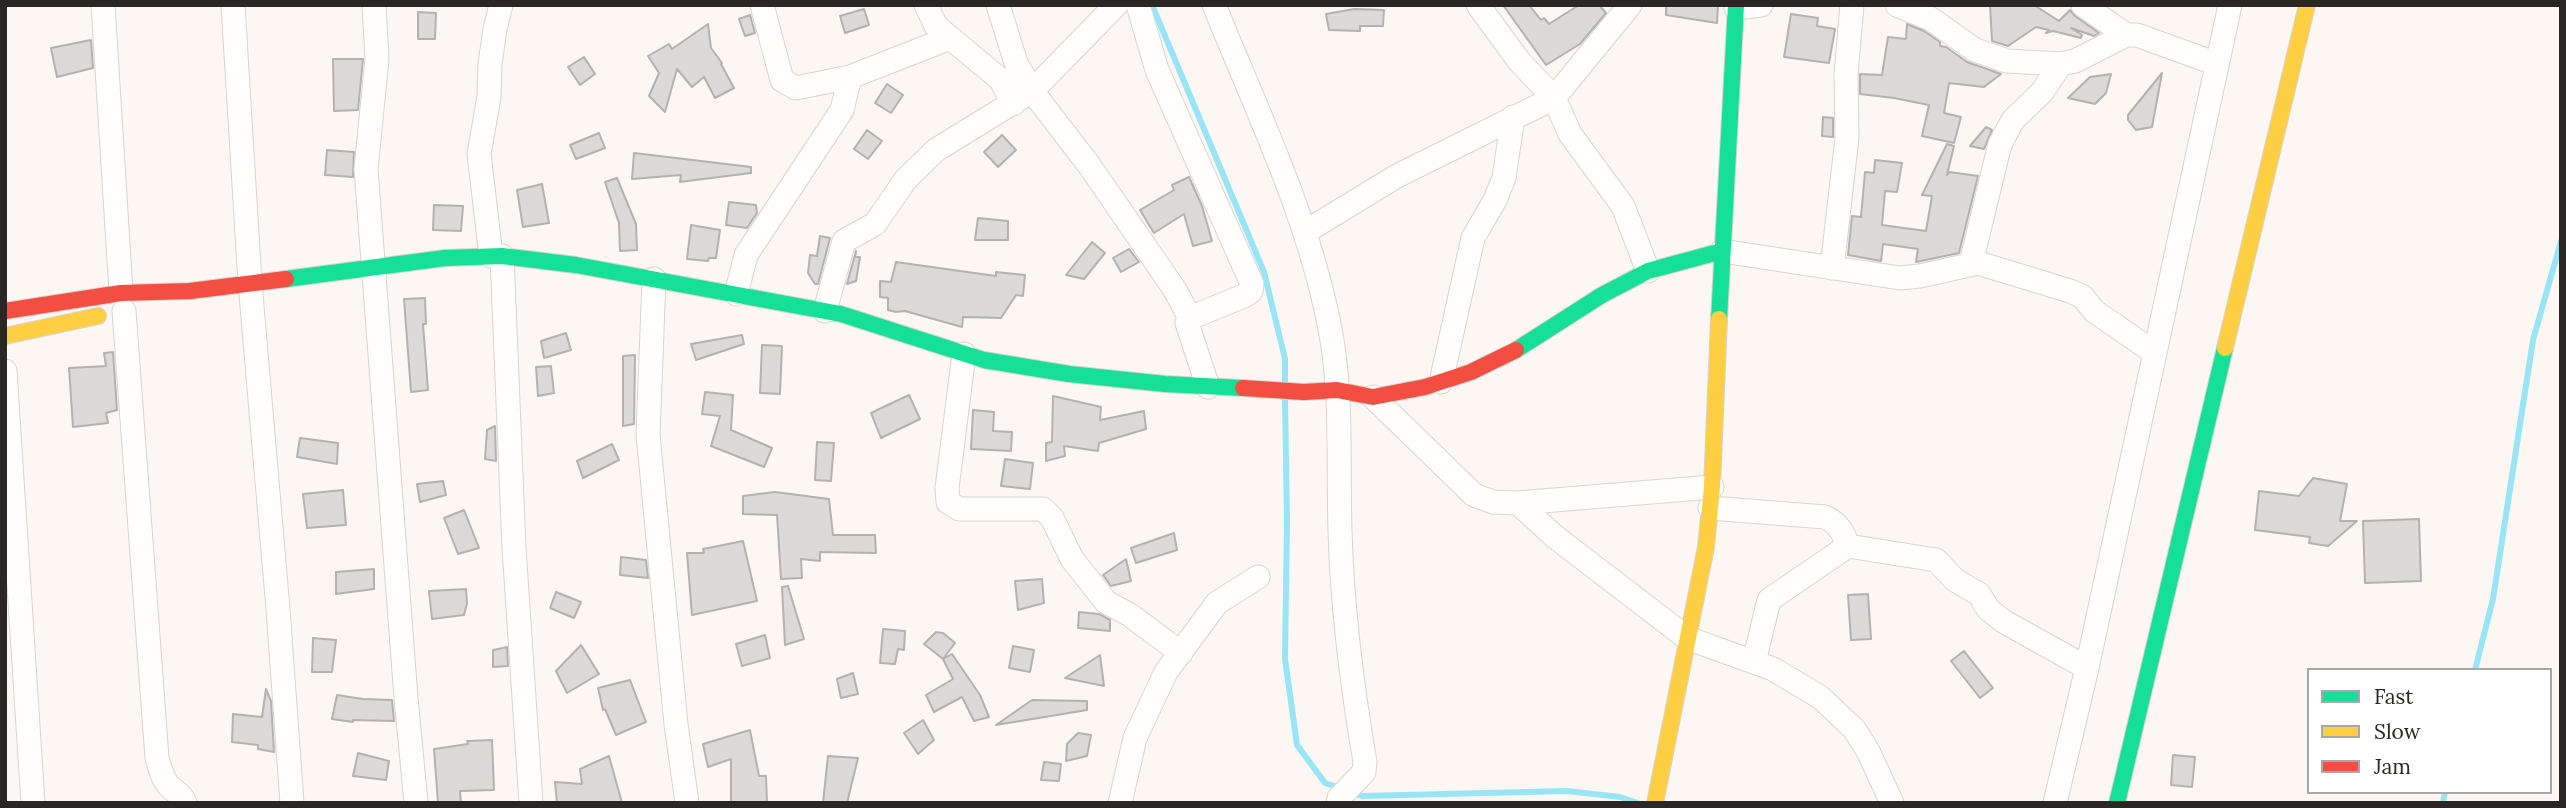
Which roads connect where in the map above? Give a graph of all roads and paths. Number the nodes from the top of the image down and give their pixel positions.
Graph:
1 (103, 5) edge
2 (233, 5) edge
3 (374, 5) edge
4 (501, 5) edge
5 (762, 5) edge
6 (926, 5) edge
7 (998, 5) edge
8 (1116, 5) edge
9 (1138, 5) edge
10 (1214, 5) edge
11 (1478, 5) edge
12 (1630, 5) edge
13 (1761, 5) edge
14 (1852, 5) edge
15 (1897, 5) edge
16 (2083, 5) edge
17 (2230, 5) edge
18 (2306, 5) edge
19 (1736, 7) edge
20 (2126, 35) junction
21 (950, 38) junction
22 (2061, 64) junction
23 (2217, 64) junction
24 (850, 77) junction
25 (1032, 91) junction
26 (1554, 98) junction
27 (1013, 104) junction
28 (1513, 117) junction
29 (1305, 232) junction
30 (1722, 251) junction
31 (496, 256) junction
32 (1971, 263) junction
33 (372, 267) junction
34 (1832, 268) junction
35 (1648, 271) junction
36 (654, 279) junction
37 (250, 283) junction
38 (736, 294) junction
39 (122, 301) junction
40 (5, 311) edge
41 (825, 311) junction
42 (1189, 318) junction
43 (5, 336) edge
44 (2155, 353) junction
45 (964, 354) junction
46 (5, 371) edge
47 (1441, 382) junction
48 (1208, 387) junction
49 (1338, 390) junction
50 (1373, 397) junction
51 (1711, 498) junction
52 (1518, 503) junction
53 (1848, 546) junction
54 (1258, 577) dead end
55 (1688, 638) junction
56 (1181, 653) junction
57 (1754, 662) junction
58 (2087, 668) junction
59 (1656, 795) edge
60 (1339, 801) edge
61 (33, 803) edge
62 (185, 803) edge
63 (292, 803) edge
64 (416, 803) edge
65 (531, 803) edge
66 (687, 803) edge
67 (1120, 803) edge
68 (1892, 803) edge
69 (2054, 803) edge
70 (2117, 803) edge

1 - 39 street
2 - 37 street
3 - 33 street
4 - 31 street
5 - 24 street
6 - 21 street
7 - 25 street
8 - 25 street
9 - 42 street
10 - 29 street
11 - 26 street
12 - 26 street
13 - 19 street
14 - 34 street
15 - 22 street
16 - 20 street
17 - 23 street
18 - 70 main road
19 - 30 main road
20 - 22 street
20 - 23 street
21 - 24 street
21 - 27 street
22 - 32 street
23 - 44 street
24 - 38 street
25 - 27 street
25 - 42 street
26 - 28 street
26 - 35 street
27 - 41 street
28 - 29 street
28 - 47 street
29 - 49 street
30 - 34 street
30 - 35 main road
30 - 51 main road
31 - 33 main road
31 - 36 main road
31 - 65 street
32 - 34 street
32 - 44 street
33 - 37 main road
33 - 64 street
35 - 47 main road
36 - 38 main road
36 - 66 street
37 - 39 main road
37 - 63 street
38 - 41 main road
39 - 40 main road
39 - 43 main road
39 - 62 street
41 - 45 main road
42 - 48 street
44 - 58 street
45 - 48 main road
45 - 56 street
46 - 61 street
47 - 50 main road
48 - 49 main road
49 - 50 main road
49 - 60 street
50 - 52 street
51 - 52 street
51 - 53 street
51 - 55 main road
52 - 55 street
53 - 57 street
53 - 58 street
54 - 56 street
55 - 57 street
55 - 59 main road
56 - 67 street
57 - 68 street
58 - 69 street

